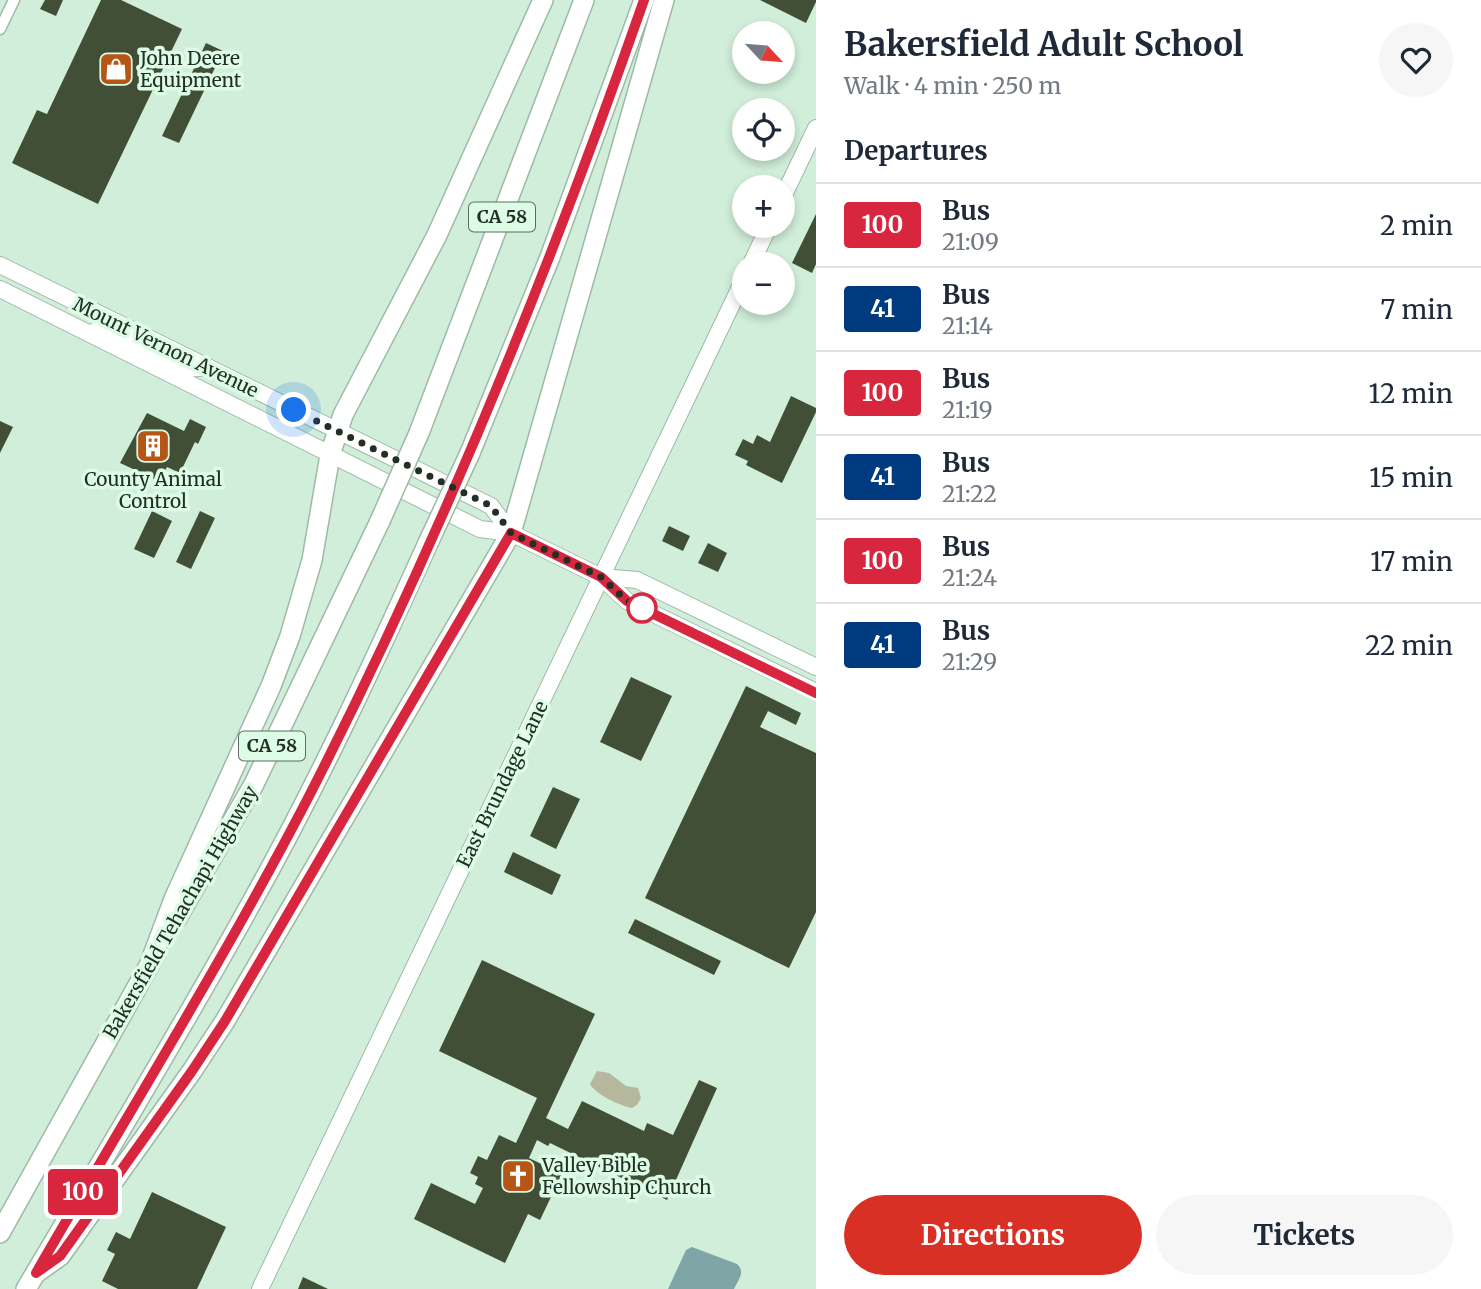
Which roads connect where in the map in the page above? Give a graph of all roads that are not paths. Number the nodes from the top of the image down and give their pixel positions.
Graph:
1 (15, 0) edge
2 (543, 0) edge
3 (584, 0) edge
4 (645, 0) edge
5 (664, 0) edge
6 (0, 29) edge
7 (816, 128) edge
8 (793, 175) edge
9 (0, 265) edge
10 (0, 289) edge
11 (732, 304) edge
12 (91, 334) junction
13 (208, 367) junction
14 (337, 431) junction
15 (330, 455) junction
16 (511, 533) junction
17 (601, 577) junction
18 (816, 667) edge
19 (816, 692) edge
20 (149, 963) junction
21 (0, 1233) edge
22 (31, 1281) edge
23 (260, 1289) edge

1 - 6 street
2 - 14 highway
3 - 20 highway, Bakersfield Tehachapi Highway / CA 58, bridge
4 - 22 highway, CA 58, bridge
5 - 16 highway
7 - 8 main road
9 - 13 main road, Mount Vernon Avenue
10 - 12 main road, Mount Vernon Avenue
11 - 17 main road, East Brundage Lane
12 - 13 main road
12 - 15 main road, Mount Vernon Avenue
13 - 14 main road, Mount Vernon Avenue
14 - 15 highway
14 - 16 main road, Mount Vernon Avenue
15 - 16 main road, Mount Vernon Avenue
15 - 20 highway
16 - 17 main road, Mount Vernon Avenue
16 - 22 highway
17 - 18 main road, Mount Vernon Avenue
17 - 19 main road, Mount Vernon Avenue
17 - 23 main road, East Brundage Lane
20 - 21 highway, Bakersfield Tehachapi Highway / CA 58

